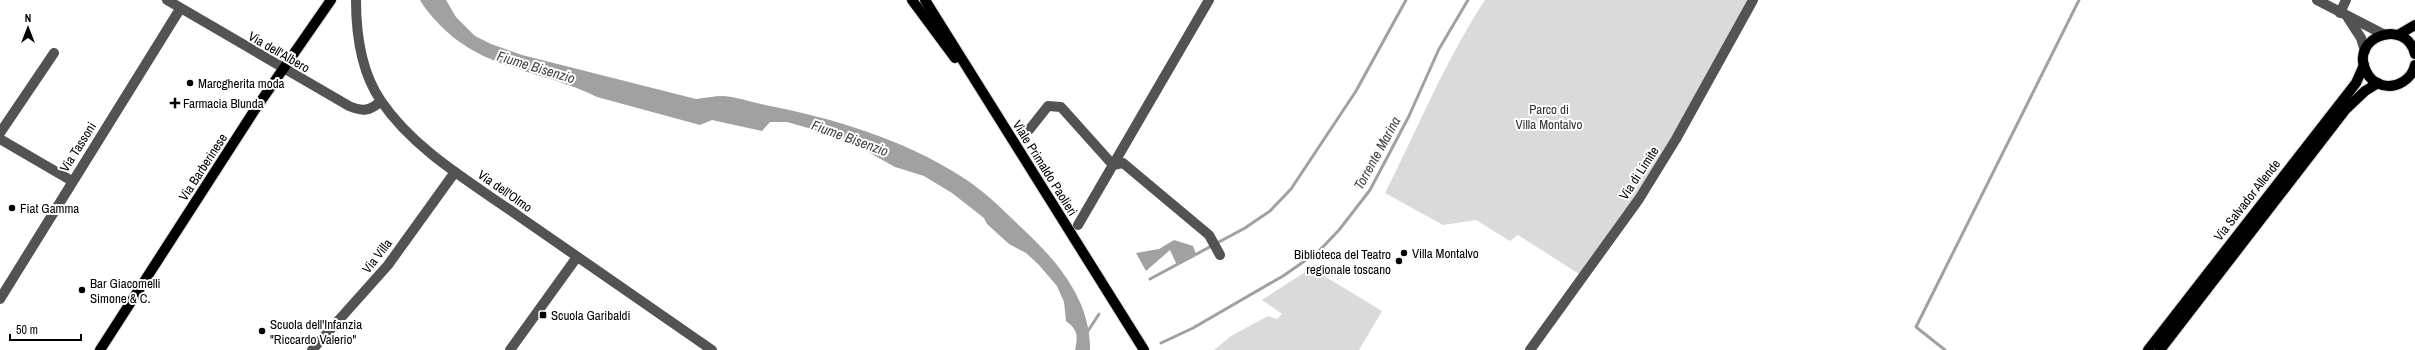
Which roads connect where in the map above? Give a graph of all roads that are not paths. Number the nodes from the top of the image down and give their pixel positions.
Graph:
1 (167, 0) edge
2 (331, 0) edge
3 (356, 0) edge
4 (912, 0) edge
5 (925, 0) edge
6 (1209, 0) edge
7 (1753, 0) edge
8 (2317, 0) edge
9 (2346, 0) edge
10 (180, 9) junction
11 (2344, 15) junction
12 (2415, 25) edge
13 (2383, 34) junction
14 (2398, 35) junction
15 (2365, 51) junction
16 (2415, 51) edge
17 (54, 53) dead end
18 (2364, 65) junction
19 (2415, 65) edge
20 (282, 69) junction
21 (974, 78) junction
22 (2378, 83) junction
23 (381, 101) junction
24 (1029, 130) dead end
25 (0, 133) edge
26 (0, 139) edge
27 (1113, 165) junction
28 (455, 172) junction
29 (72, 181) junction
30 (1078, 224) dead end
31 (1220, 255) dead end
32 (577, 257) junction
33 (0, 299) edge
34 (100, 350) edge
35 (312, 350) edge
36 (510, 350) edge
37 (712, 350) edge
38 (1144, 350) edge
39 (1530, 350) edge
40 (2148, 350) edge
41 (2160, 350) edge

1 - 10 street, Via dell'Albero
2 - 20 main road, Via Barberinese
3 - 23 street, Via dell'Olmo
4 - 21 main road
5 - 21 main road, Viale Primaldo Paolieri
6 - 27 street
7 - 39 street, Via di Limite
8 - 11 street
9 - 11 street
10 - 20 street, Via dell'Albero
10 - 29 street, Via Tassoni
11 - 13 street
11 - 15 street
12 - 14 main road
13 - 14 main road
13 - 15 main road
14 - 16 main road
15 - 18 main road, Via Salvador Allende
17 - 25 street
18 - 22 main road
18 - 40 main road, Via Salvador Allende
19 - 22 main road
20 - 23 street, Via dell'Albero
20 - 34 main road, Via Barberinese
21 - 38 main road, Viale Primaldo Paolieri
22 - 41 main road, Via Salvador Allende
23 - 28 street, Via dell'Olmo
24 - 27 street
26 - 29 street
27 - 30 street
27 - 31 street
28 - 32 street, Via dell'Olmo
28 - 35 street, Via Villa
29 - 33 street, Via Tassoni
32 - 36 street
32 - 37 street, Via dell'Olmo

